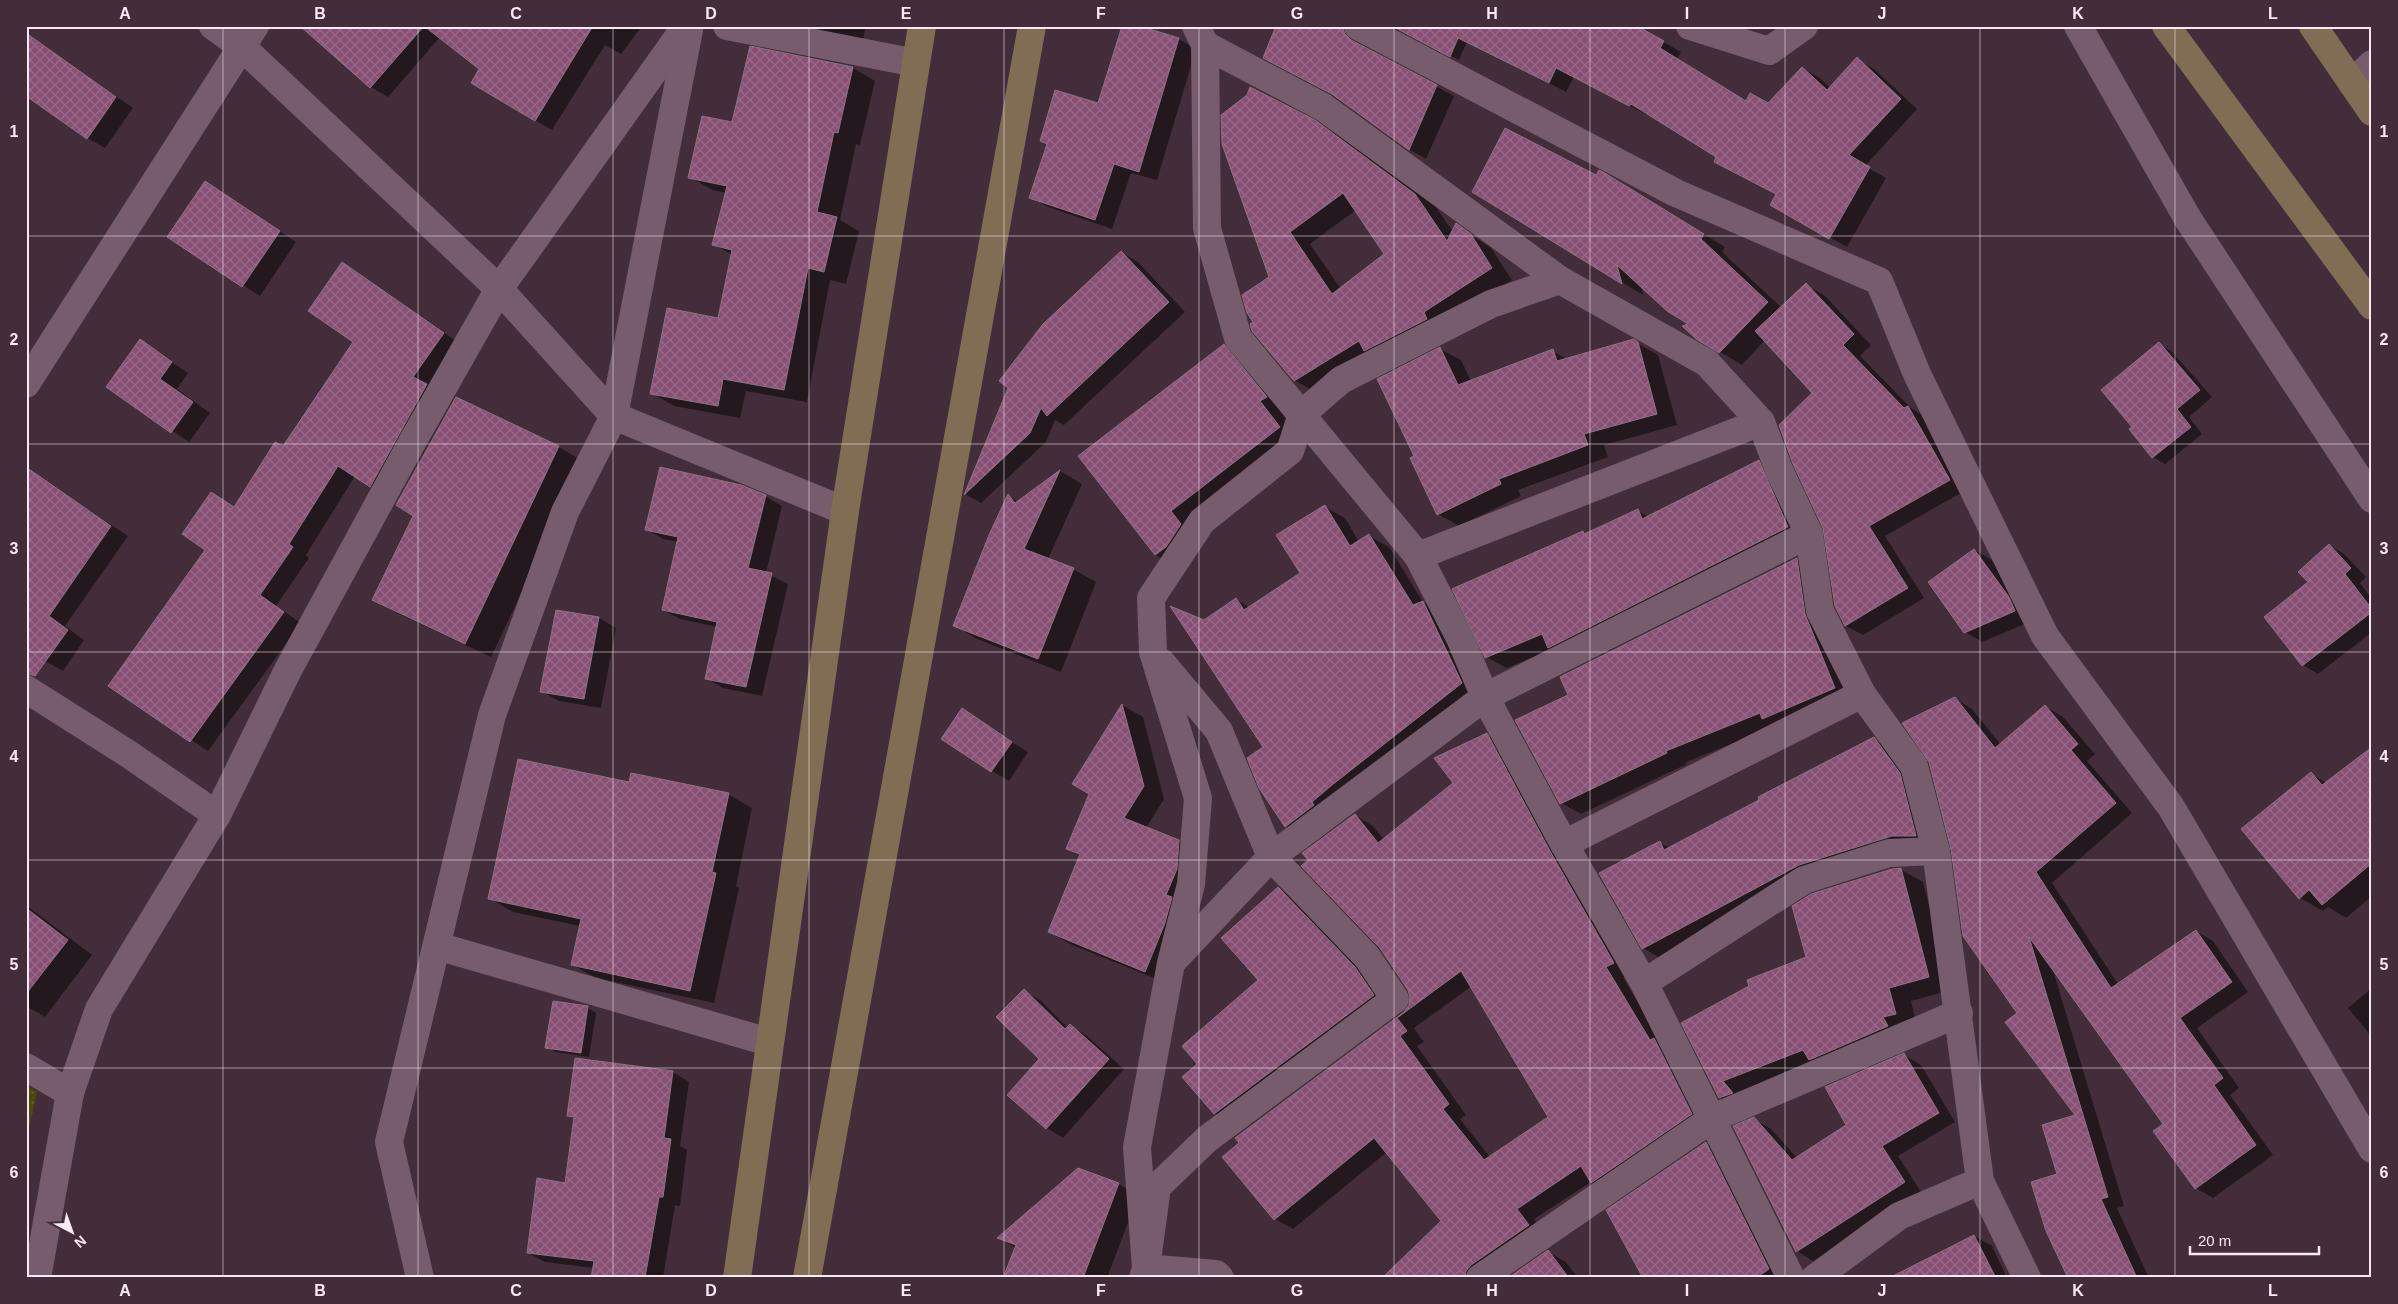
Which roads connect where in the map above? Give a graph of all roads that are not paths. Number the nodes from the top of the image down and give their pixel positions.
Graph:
1 (213, 26) edge
2 (688, 26) edge
3 (726, 26) edge
4 (922, 26) edge
5 (1032, 26) edge
6 (1358, 26) edge
7 (1690, 26) edge
8 (1804, 26) edge
9 (2078, 26) edge
10 (2166, 26) edge
11 (2313, 26) edge
12 (1201, 36) edge
13 (248, 37) edge
14 (916, 63) junction
15 (2372, 64) edge
16 (2352, 83) junction
17 (2372, 112) edge
18 (1560, 280) junction
19 (499, 289) junction
20 (2372, 306) edge
21 (26, 384) edge
22 (1302, 414) junction
23 (614, 416) junction
24 (1761, 422) junction
25 (2372, 499) edge
26 (845, 511) junction
27 (1809, 534) junction
28 (1418, 556) junction
29 (1153, 652) junction
30 (26, 689) edge
31 (1862, 694) junction
32 (1485, 697) junction
33 (217, 816) junction
34 (1564, 844) junction
35 (1936, 851) junction
36 (1271, 857) junction
37 (437, 946) junction
38 (1171, 963) junction
39 (1644, 983) junction
40 (1959, 1013) junction
41 (769, 1042) junction
42 (26, 1066) edge
43 (70, 1093) junction
44 (1713, 1118) junction
45 (2372, 1149) edge
46 (1980, 1180) junction
47 (1145, 1273) edge
48 (37, 1278) edge
49 (420, 1278) edge
50 (737, 1278) edge
51 (807, 1278) edge
52 (1220, 1278) edge
53 (1480, 1278) edge
54 (1791, 1278) edge
55 (1815, 1278) edge
56 (2027, 1278) edge

1 - 13 street
2 - 19 street
2 - 23 street
3 - 14 street
4 - 14 main road
5 - 51 main road
6 - 45 street
7 - 8 street
9 - 25 street
10 - 20 main road
11 - 16 main road
12 - 18 street
12 - 22 street
13 - 19 street
13 - 21 street
14 - 26 main road
15 - 16 street
16 - 17 main road
18 - 22 street
18 - 24 street
19 - 23 street
19 - 33 street
22 - 28 street
22 - 29 street
23 - 26 street
23 - 37 street
24 - 27 street
24 - 28 street
26 - 41 main road
27 - 31 street
27 - 32 street
28 - 32 street
29 - 36 street
29 - 38 street
30 - 33 street
31 - 34 street
31 - 35 street
32 - 34 street
32 - 36 street
33 - 43 street
34 - 39 street
35 - 39 street
35 - 40 street
36 - 38 street
36 - 47 street
37 - 41 street
37 - 49 street
38 - 47 street
39 - 44 street
40 - 44 street
40 - 46 street
41 - 50 main road
42 - 43 street
43 - 48 street
44 - 53 street
44 - 54 street
46 - 55 street
46 - 56 street
47 - 52 street

